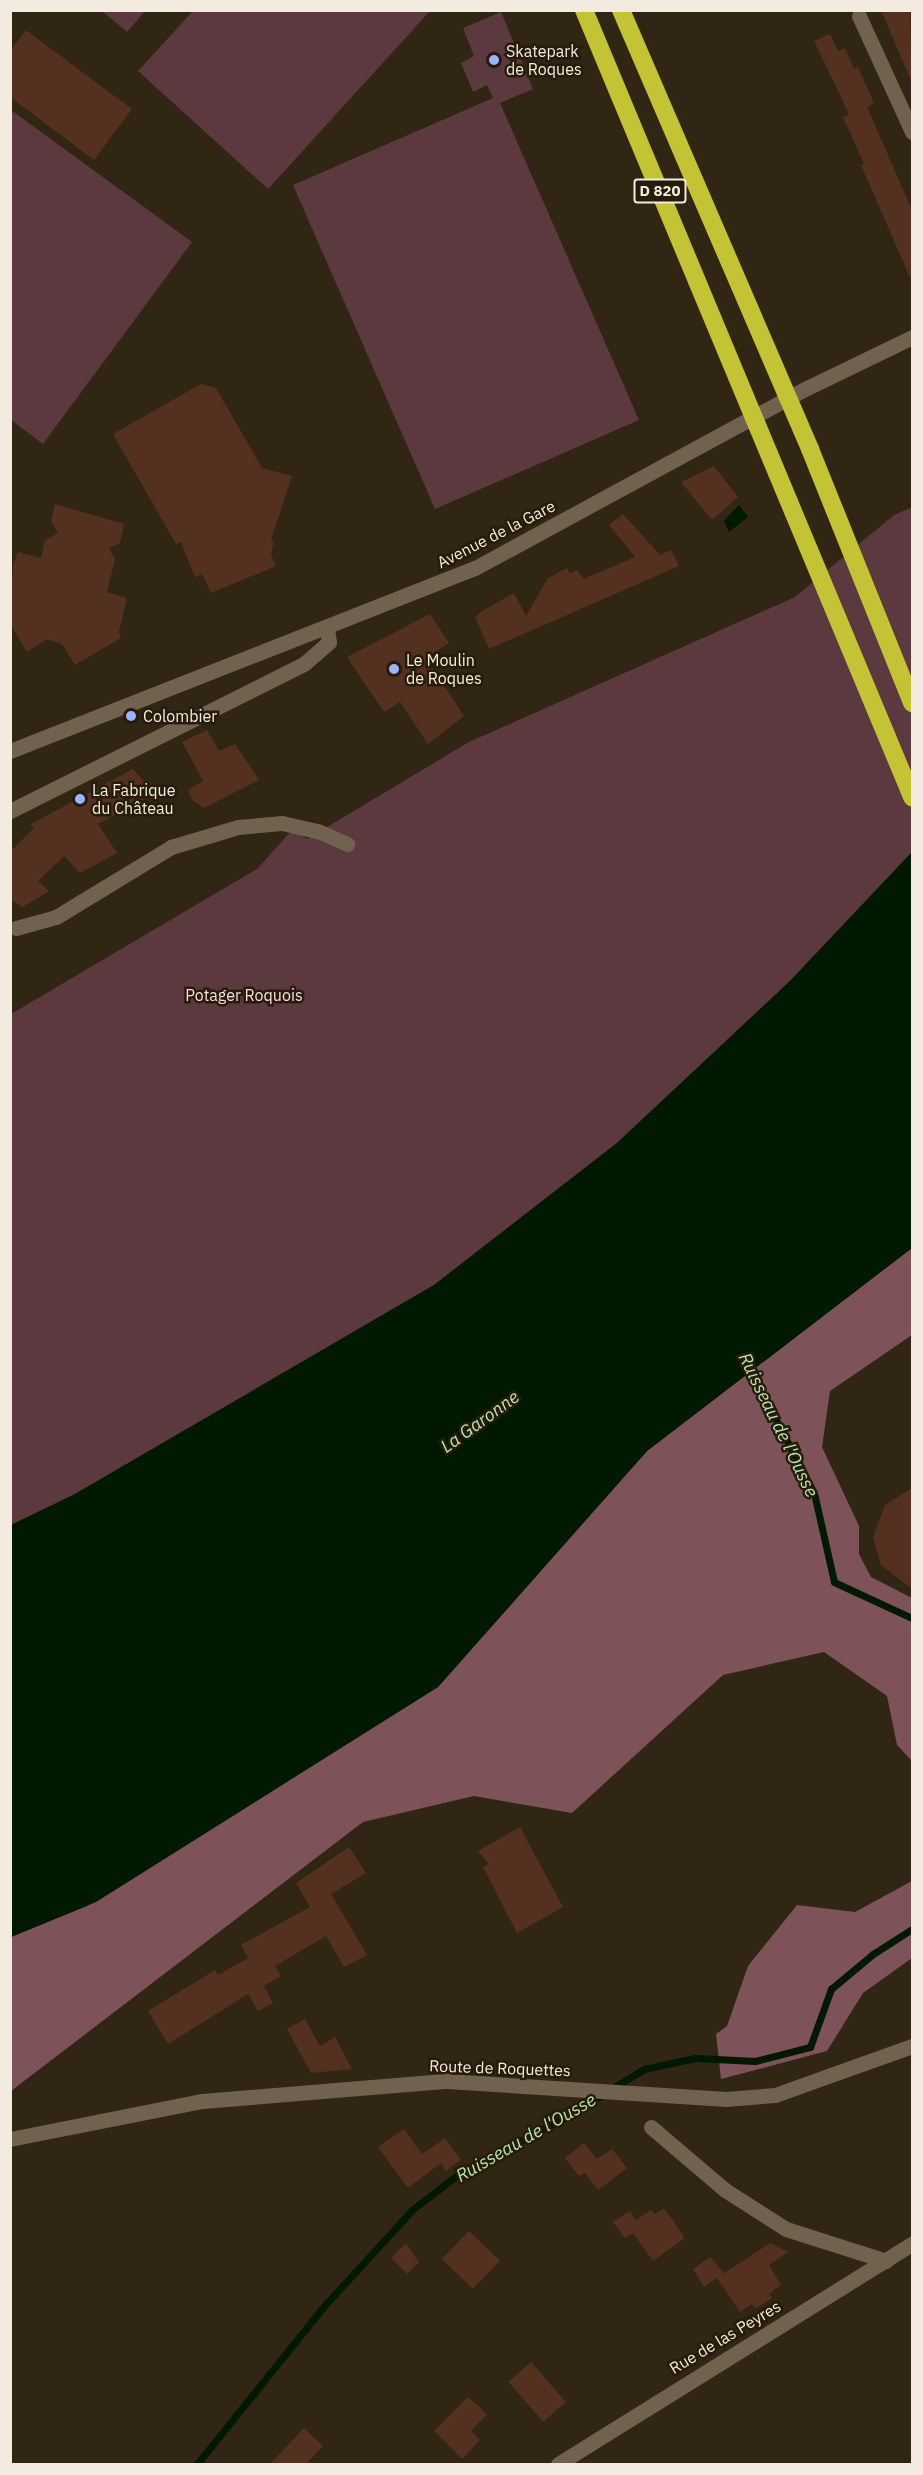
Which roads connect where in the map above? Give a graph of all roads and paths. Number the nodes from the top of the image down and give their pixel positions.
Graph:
1 (584, 10) edge
2 (621, 10) edge
3 (860, 16) dead end
4 (908, 112) edge
5 (912, 132) edge
6 (912, 337) edge
7 (327, 629) junction
8 (912, 703) edge
9 (10, 751) edge
10 (912, 797) edge
11 (10, 811) edge
12 (347, 844) dead end
13 (12, 931) edge
14 (912, 2046) edge
15 (651, 2127) dead end
16 (10, 2139) edge
17 (912, 2244) edge
18 (886, 2261) junction
19 (558, 2464) edge

1 - 10 highway, D 820
2 - 8 highway, D 820
3 - 4 street
4 - 5 street
6 - 7 street, Avenue de la Gare
7 - 9 street, Avenue de la Gare
7 - 11 street
12 - 13 street
14 - 16 street, Route de Roquettes
15 - 18 street
17 - 18 street, Rue de las Peyres
18 - 19 street, Rue de las Peyres

